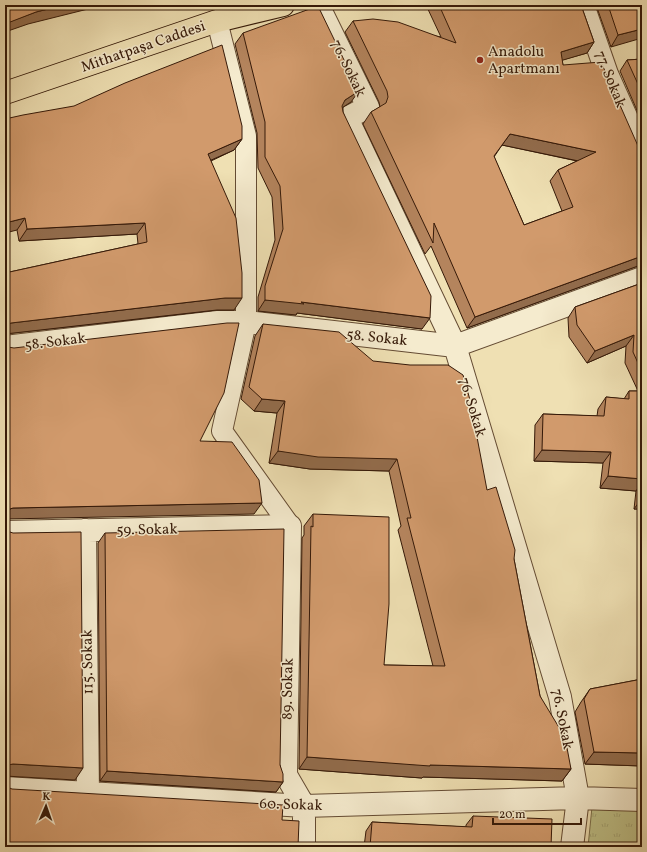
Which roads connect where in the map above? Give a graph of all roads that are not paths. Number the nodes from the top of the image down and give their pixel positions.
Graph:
1 (283, 5) edge
2 (318, 5) edge
3 (583, 5) edge
4 (217, 21) junction
5 (5, 93) edge
6 (642, 152) edge
7 (642, 278) edge
8 (246, 322) junction
9 (455, 346) junction
10 (5, 347) edge
11 (290, 526) junction
12 (85, 530) junction
13 (5, 532) edge
14 (5, 788) edge
15 (88, 793) junction
16 (578, 798) junction
17 (642, 800) edge
18 (304, 806) junction
19 (304, 847) edge
20 (572, 847) edge

1 - 4 main road, Mithatpaşa Caddesi
2 - 9 street, 76. Sokak
3 - 6 street, 77. Sokak
4 - 5 main road, Mithatpaşa Caddesi
4 - 8 street
7 - 9 street, 58. Sokak
8 - 9 street, 58. Sokak
8 - 10 street, 58. Sokak
8 - 11 street
9 - 16 street, 76. Sokak
11 - 12 street, 59. Sokak
11 - 18 street, 89. Sokak
12 - 13 street, 59. Sokak
12 - 15 street, 115. Sokak
14 - 15 street, 60. Sokak
15 - 18 street, 60. Sokak
16 - 17 street, 60. Sokak
16 - 18 street, 60. Sokak
16 - 20 street, 76. Sokak
18 - 19 street

